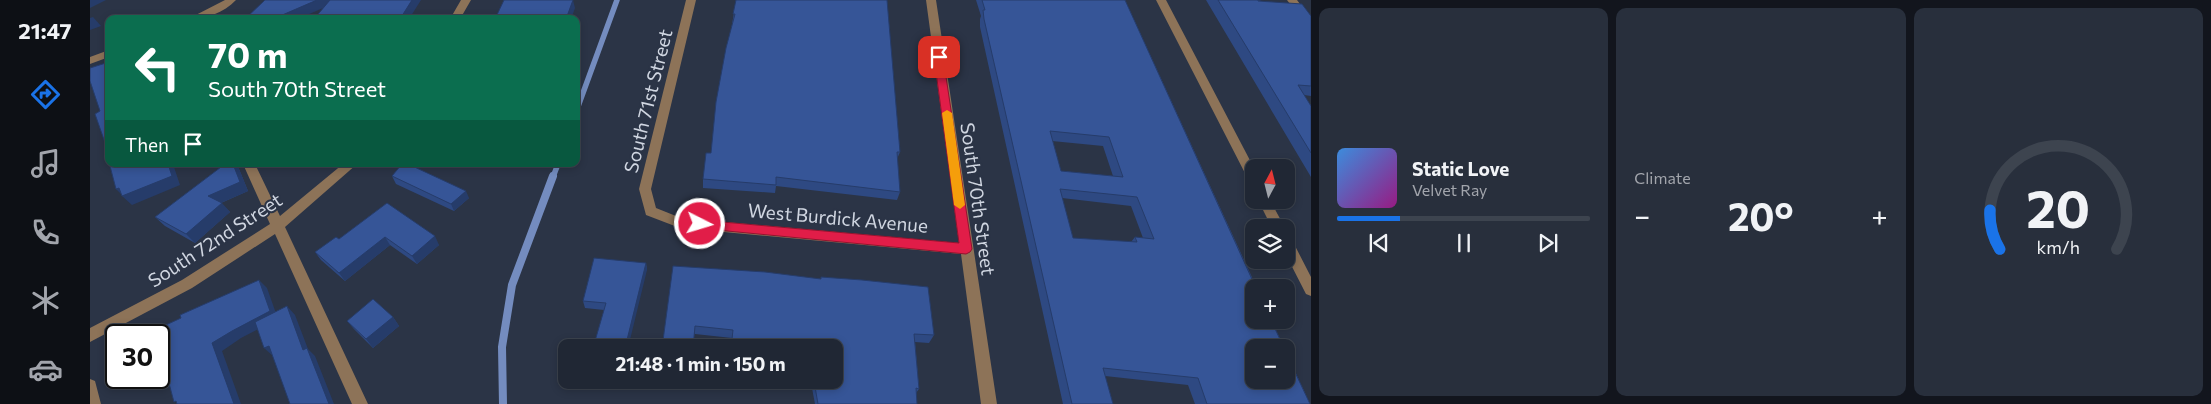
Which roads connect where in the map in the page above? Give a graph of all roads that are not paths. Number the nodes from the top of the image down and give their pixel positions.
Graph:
1 (231, 0) edge
2 (466, 0) edge
3 (691, 0) edge
4 (930, 0) edge
5 (1161, 0) edge
6 (1292, 0) edge
7 (203, 15) edge
8 (457, 15) edge
9 (1311, 26) edge
10 (105, 55) edge
11 (90, 61) edge
12 (1245, 162) edge
13 (250, 167) edge
14 (347, 167) edge
15 (650, 211) joint
16 (278, 225) junction
17 (966, 249) junction
18 (1295, 259) edge
19 (1311, 290) edge
20 (90, 335) edge
21 (90, 386) edge
22 (93, 404) edge
23 (360, 404) edge
24 (989, 404) edge

1 - 7 street
2 - 8 street
3 - 15 street, South 71st Street
4 - 17 street, South 70th Street
5 - 12 street
6 - 9 street
10 - 11 street
13 - 16 street
14 - 16 street, South 72nd Street
15 - 17 street, West Burdick Avenue
16 - 20 street, South 72nd Street
16 - 23 street
17 - 24 street, South 70th Street
18 - 19 street
21 - 22 street

